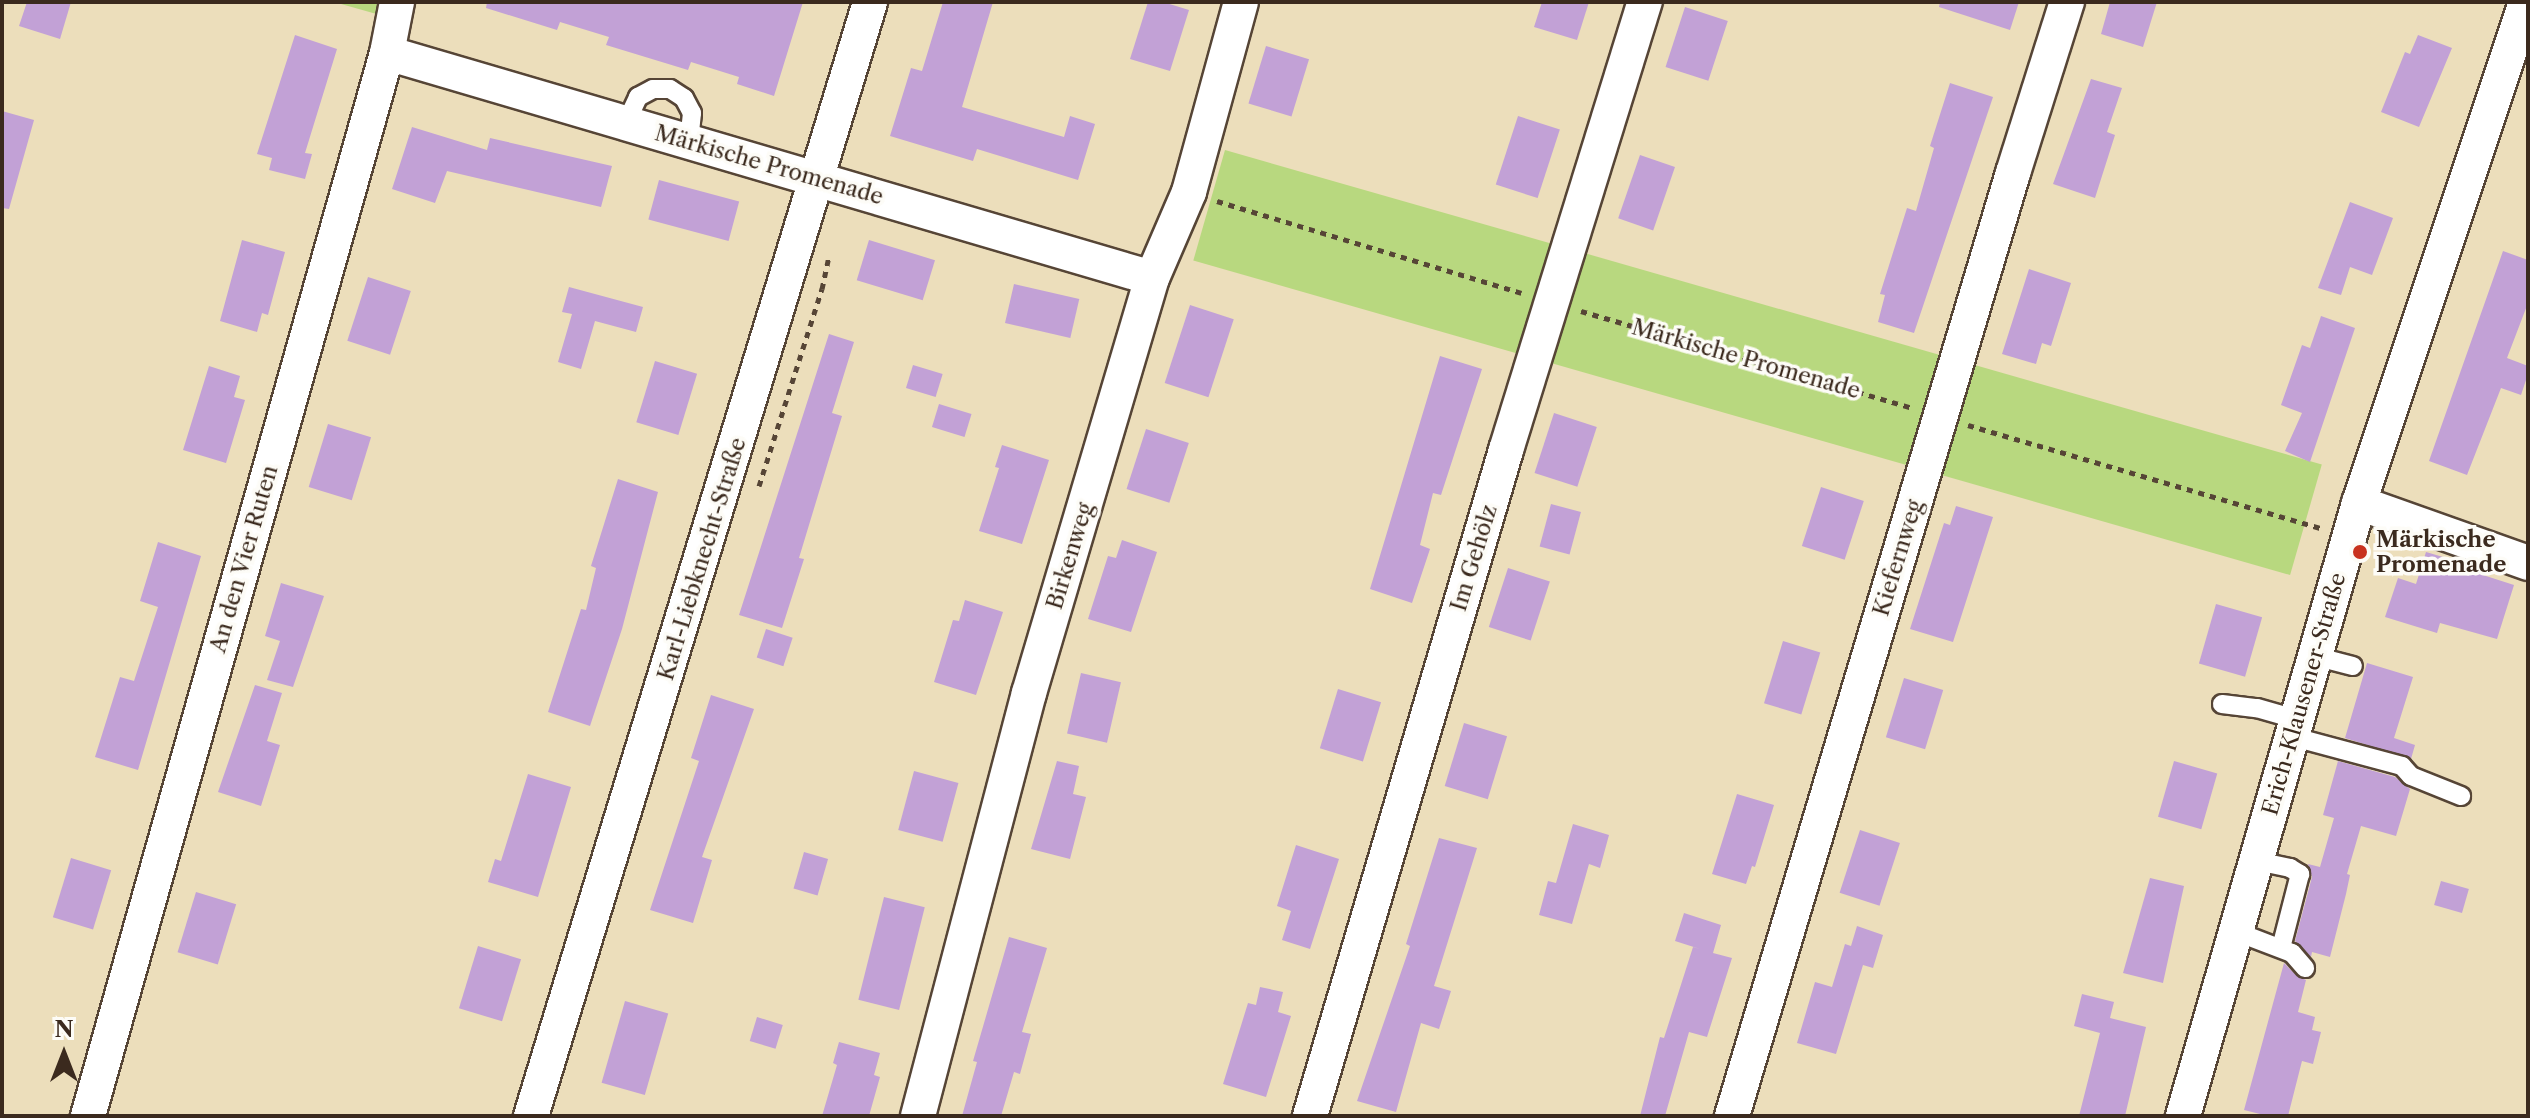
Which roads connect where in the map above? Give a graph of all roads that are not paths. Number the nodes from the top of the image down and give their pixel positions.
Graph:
1 (397, 2) edge
2 (870, 2) edge
3 (1241, 2) edge
4 (1645, 2) edge
5 (2067, 2) edge
6 (2526, 2) edge
7 (387, 53) junction
8 (626, 123) junction
9 (689, 141) junction
10 (818, 180) junction
11 (1152, 278) junction
12 (2359, 503) junction
13 (2528, 563) edge
14 (2314, 656) junction
15 (2353, 666) dead end
16 (2222, 704) dead end
17 (2292, 728) junction
18 (2461, 796) dead end
19 (2257, 861) junction
20 (2237, 932) junction
21 (2281, 948) junction
22 (2305, 968) dead end
23 (88, 1116) edge
24 (531, 1116) edge
25 (918, 1116) edge
26 (1310, 1116) edge
27 (1732, 1116) edge
28 (2183, 1116) edge

1 - 7 street, An den Vier Ruten
2 - 10 street, Karl-Liebknecht-Straße
3 - 11 street, Birkenweg
4 - 26 street, Im Gehölz
5 - 27 street, Kiefernweg
6 - 12 street, Erich-Klausener-Straße
7 - 8 street, Märkische Promenade
7 - 23 street, An den Vier Ruten
8 - 9 street, Märkische Promenade
8 - 9 lane
9 - 10 street, Märkische Promenade
10 - 11 street, Märkische Promenade
10 - 24 street, Karl-Liebknecht-Straße
11 - 25 street, Birkenweg
12 - 13 street
12 - 14 street, Erich-Klausener-Straße
14 - 15 lane
14 - 17 street, Erich-Klausener-Straße
16 - 17 lane
17 - 18 lane
17 - 19 street, Erich-Klausener-Straße
19 - 20 street, Erich-Klausener-Straße
19 - 21 lane
20 - 21 lane
20 - 28 street, Erich-Klausener-Straße
21 - 22 lane

